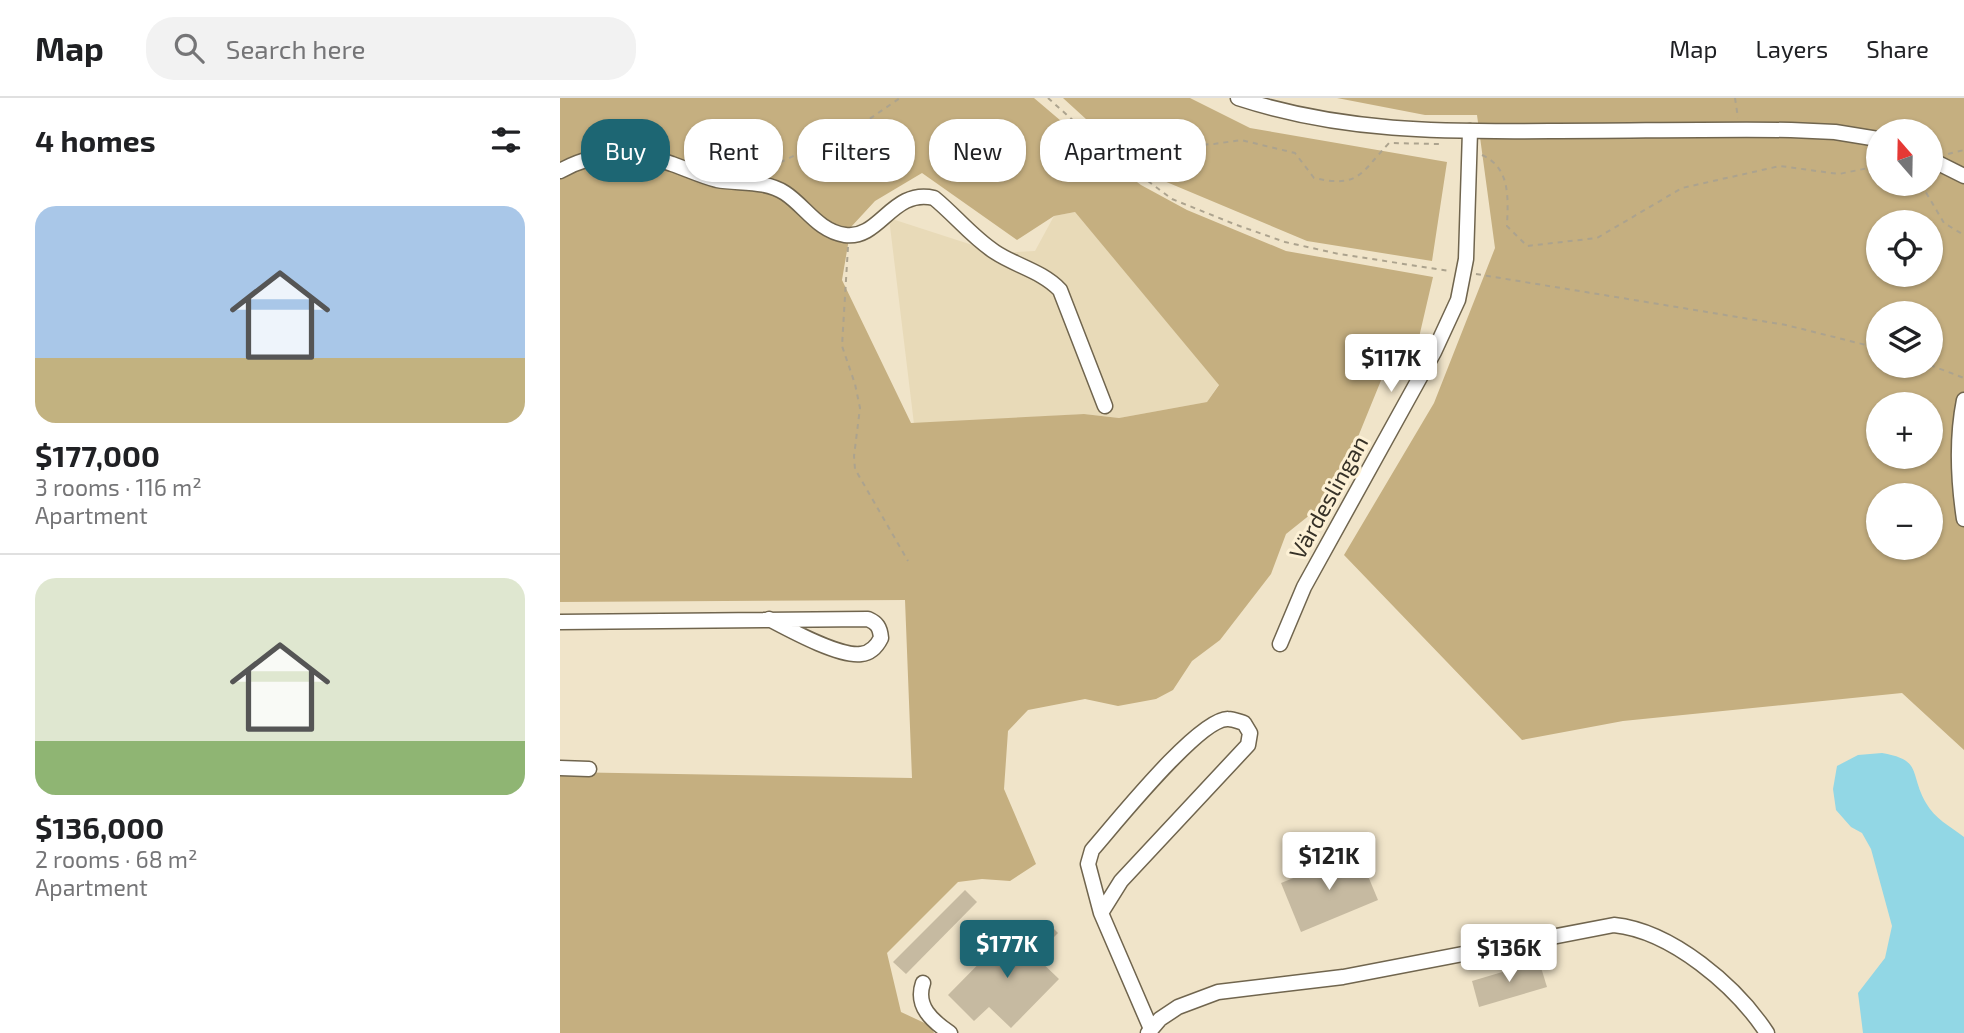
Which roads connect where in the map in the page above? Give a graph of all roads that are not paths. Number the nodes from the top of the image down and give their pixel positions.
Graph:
1 (1238, 98) edge
2 (1470, 131) junction
3 (1866, 137) edge
4 (1943, 166) edge
5 (560, 171) edge
6 (1964, 176) edge
7 (1964, 400) edge
8 (1105, 406) dead end
9 (1964, 519) edge
10 (769, 619) junction
11 (560, 622) edge
12 (1280, 644) dead end
13 (560, 768) edge
14 (589, 769) dead end
15 (1101, 913) junction
16 (923, 983) dead end
17 (1149, 1031) edge
18 (950, 1033) edge
19 (1767, 1033) edge

1 - 2 street
2 - 3 street
2 - 12 street, Värdeslingan
4 - 6 street
5 - 8 street
7 - 9 street
10 - 10 street
10 - 11 street
13 - 14 street
15 - 15 street
15 - 17 street
16 - 18 street
17 - 19 street

